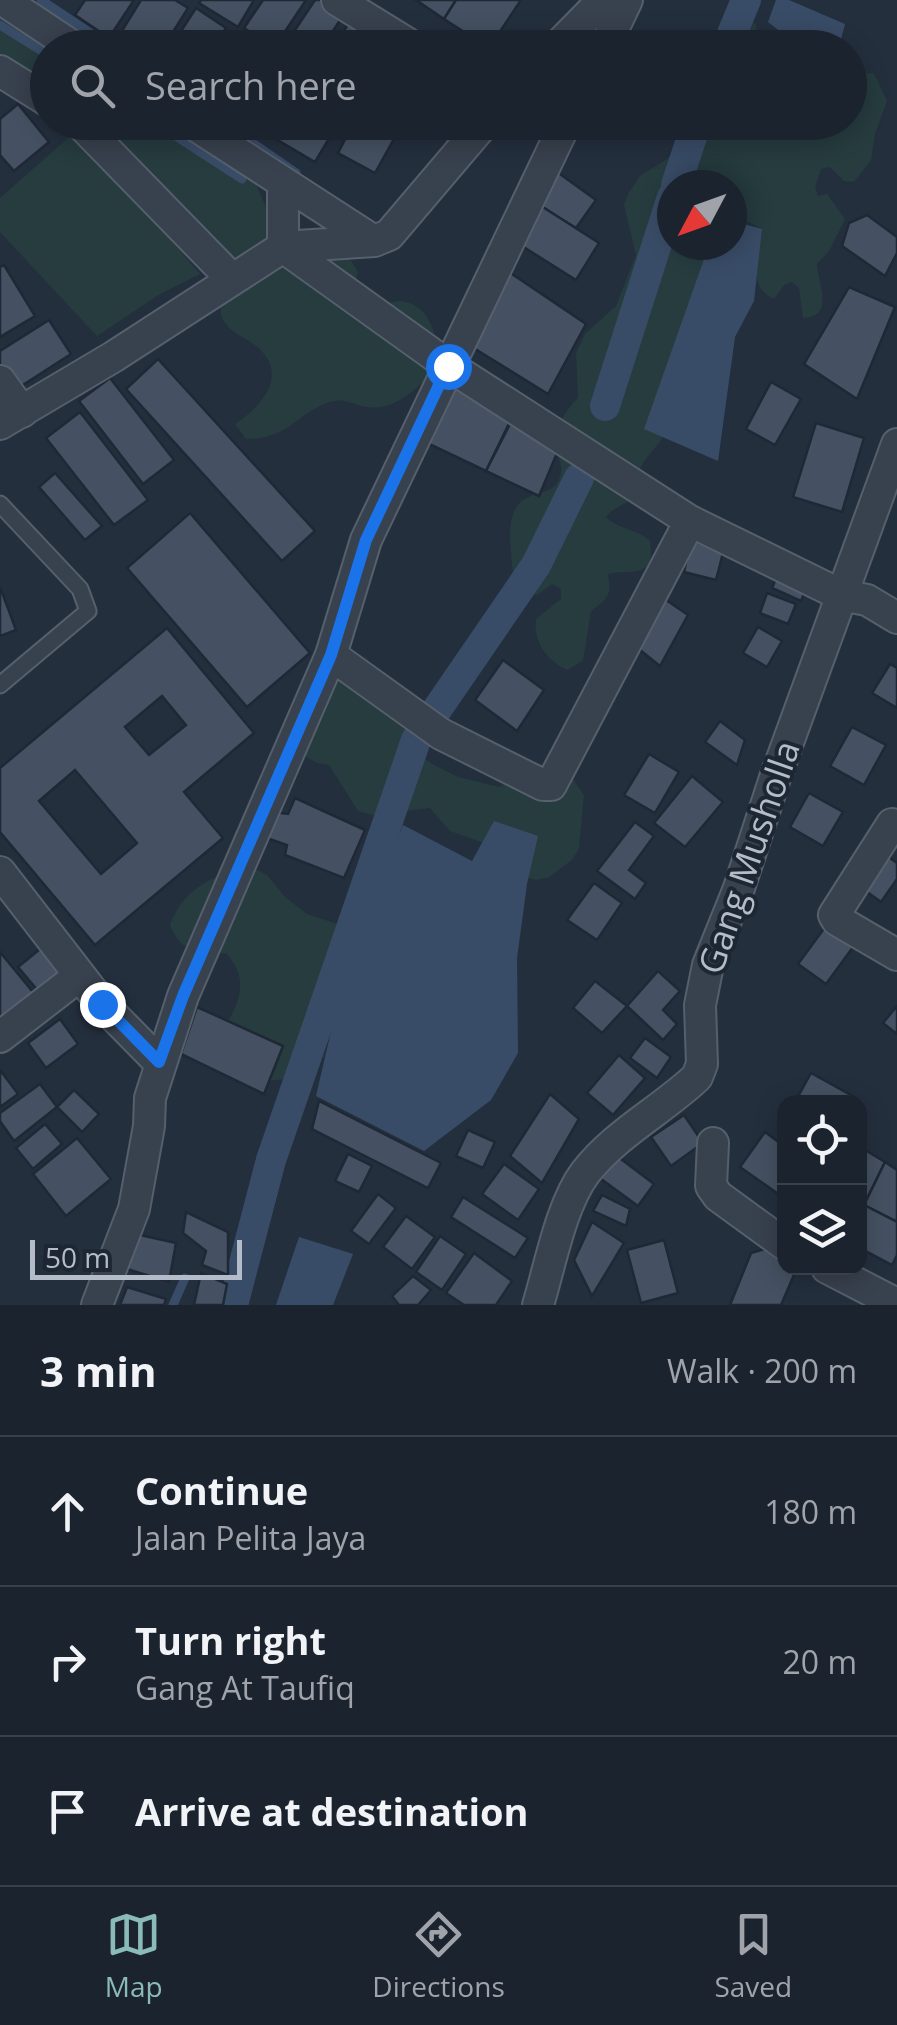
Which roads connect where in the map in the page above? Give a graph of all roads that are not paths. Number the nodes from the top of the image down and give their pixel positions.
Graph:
1 (3, 0) edge
2 (338, 0) edge
3 (602, 0) edge
4 (627, 0) edge
5 (49, 30) edge
6 (386, 30) edge
7 (573, 30) edge
8 (613, 30) edge
9 (96, 140) edge
10 (216, 140) edge
11 (470, 140) edge
12 (557, 140) edge
13 (284, 186) junction
14 (374, 242) junction
15 (284, 247) junction
16 (232, 280) junction
17 (448, 366) junction
18 (0, 380) edge
19 (11, 418) edge
20 (897, 444) edge
21 (0, 504) edge
22 (690, 521) junction
23 (841, 595) junction
24 (897, 618) edge
25 (331, 655) junction
26 (0, 685) edge
27 (895, 823) edge
28 (0, 872) edge
29 (897, 955) edge
30 (80, 976) junction
31 (0, 1037) edge
32 (159, 1062) junction
33 (713, 1143) dead end
34 (777, 1239) edge
35 (841, 1275) edge
36 (897, 1304) edge
37 (98, 1305) edge
38 (538, 1305) edge

1 - 5 street
2 - 6 street
3 - 7 street
4 - 8 street
9 - 16 street
10 - 13 street
11 - 14 street
12 - 17 street
13 - 14 street
13 - 15 street
14 - 15 street
15 - 16 street
15 - 17 street
16 - 19 street
17 - 22 street
17 - 25 street
18 - 19 street
20 - 23 street, Gang Musholla
21 - 26 lane
22 - 23 street
22 - 25 street
23 - 24 street
23 - 38 street, Gang Musholla
25 - 32 street
27 - 29 street
28 - 30 street
30 - 31 street
30 - 32 street
32 - 37 street
33 - 34 street
35 - 36 street

